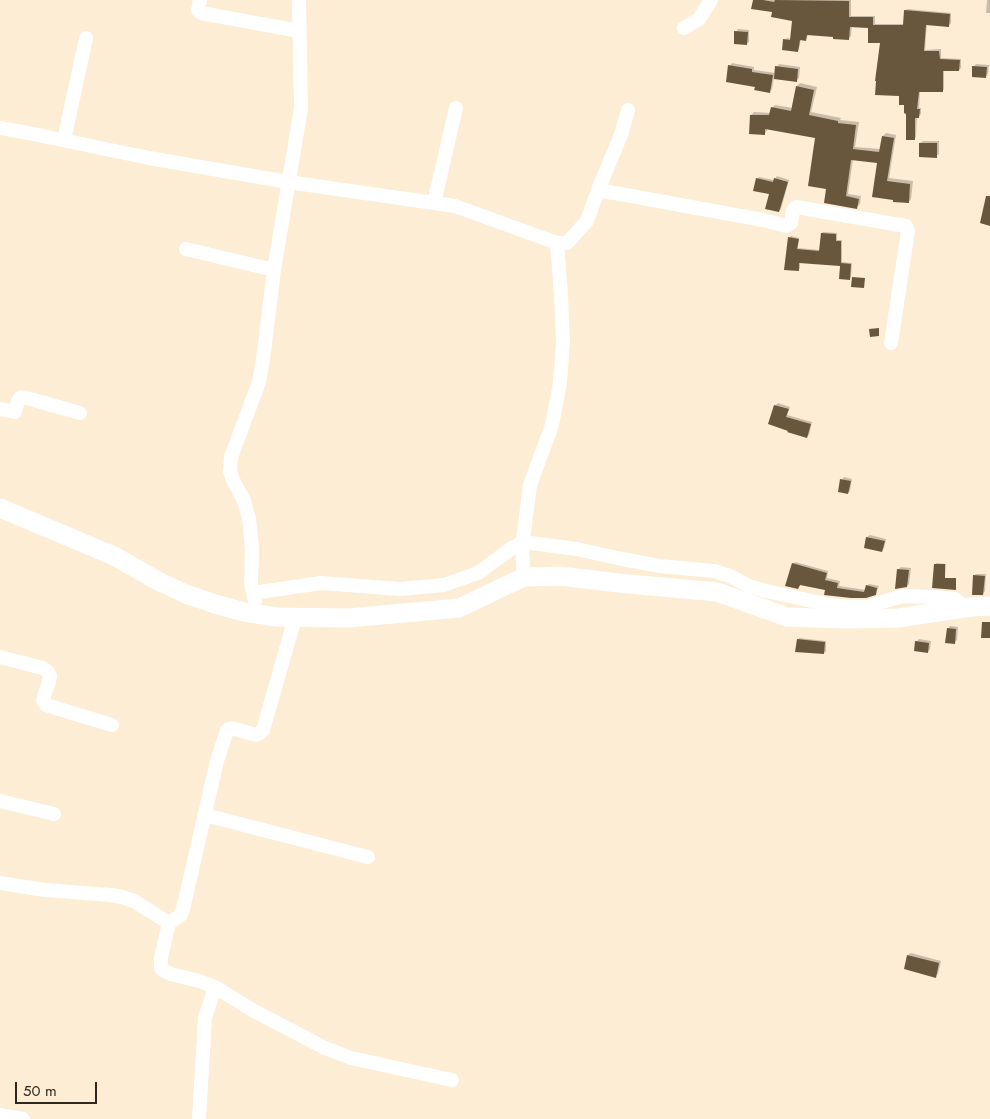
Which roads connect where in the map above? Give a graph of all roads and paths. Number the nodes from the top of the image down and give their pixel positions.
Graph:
1 (200, 0) edge
2 (299, 0) edge
3 (711, 0) edge
4 (684, 28) dead end
5 (299, 31) junction
6 (86, 38) dead end
7 (456, 108) dead end
8 (628, 110) dead end
9 (0, 128) edge
10 (64, 140) junction
11 (288, 182) junction
12 (598, 190) junction
13 (434, 203) junction
14 (557, 243) junction
15 (186, 249) dead end
16 (274, 270) junction
17 (891, 343) dead end
18 (0, 409) edge
19 (80, 413) dead end
20 (1, 510) edge
21 (523, 542) junction
22 (524, 577) junction
23 (253, 593) junction
24 (990, 606) edge
25 (967, 608) junction
26 (259, 614) junction
27 (295, 618) junction
28 (0, 657) edge
29 (112, 725) dead end
30 (0, 801) edge
31 (54, 814) dead end
32 (205, 815) junction
33 (368, 857) dead end
34 (0, 883) edge
35 (169, 924) junction
36 (215, 987) junction
37 (452, 1080) dead end
38 (0, 1115) edge
39 (24, 1119) edge
40 (199, 1119) edge

1 - 5 street
2 - 5 street
3 - 4 street
5 - 11 street
6 - 10 street
7 - 13 street
8 - 12 street
9 - 10 street
10 - 11 street
11 - 13 street
11 - 16 street
12 - 14 street
12 - 17 street
13 - 14 street
14 - 21 street
15 - 16 street
16 - 23 street
18 - 19 street
20 - 26 street
21 - 22 street
21 - 23 street
21 - 25 street
22 - 25 street
22 - 27 street
23 - 26 street
24 - 25 street
26 - 27 street
27 - 32 street
28 - 29 street
30 - 31 street
32 - 33 street
32 - 35 street
34 - 35 street
35 - 36 street
36 - 37 street
36 - 40 street
38 - 39 street

